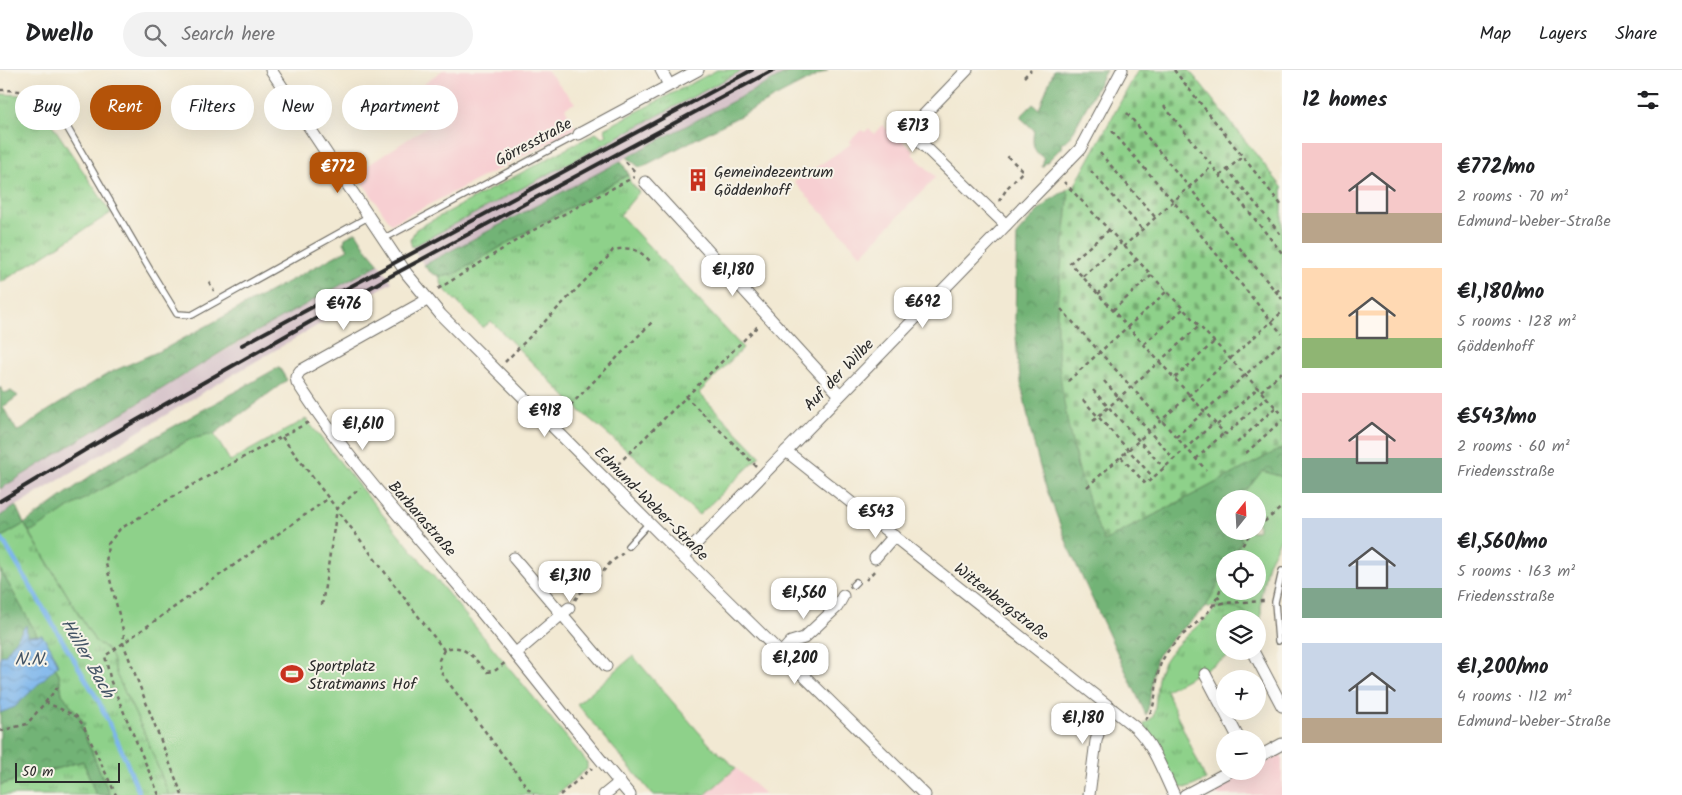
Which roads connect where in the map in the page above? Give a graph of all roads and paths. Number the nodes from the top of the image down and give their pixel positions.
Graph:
1 (271, 70) edge
2 (661, 70) edge
3 (698, 70) edge
4 (967, 70) edge
5 (1031, 70) edge
6 (1122, 70) edge
7 (1174, 70) edge
8 (1024, 77) dead end
9 (669, 85) junction
10 (0, 90) edge
11 (15, 90) edge
12 (1164, 106) dead end
13 (1127, 114) dead end
14 (69, 130) edge
15 (1112, 131) dead end
16 (579, 134) joint
17 (1100, 153) dead end
18 (1006, 154) dead end
19 (1243, 156) junction
20 (1212, 166) junction
21 (1227, 169) junction
22 (1091, 170) dead end
23 (1056, 173) junction
24 (1220, 176) junction
25 (642, 178) joint
26 (1189, 187) junction
27 (1173, 201) junction
28 (1282, 206) edge
29 (991, 212) junction
30 (368, 216) junction
31 (1155, 217) junction
32 (1006, 225) junction
33 (1142, 229) junction
34 (1109, 230) junction
35 (1282, 236) edge
36 (383, 239) junction
37 (1120, 243) junction
38 (1123, 247) junction
39 (1282, 253) edge
40 (1136, 260) junction
41 (650, 261) dead end
42 (1082, 276) junction
43 (1151, 276) junction
44 (1282, 287) edge
45 (438, 289) dead end
46 (1166, 292) junction
47 (1276, 292) junction
48 (1098, 294) junction
49 (1282, 299) edge
50 (428, 300) junction
51 (1061, 309) dead end
52 (1183, 309) junction
53 (1113, 310) junction
54 (1282, 312) edge
55 (768, 316) junction
56 (654, 320) dead end
57 (1271, 321) junction
58 (1128, 326) junction
59 (1199, 326) junction
60 (1282, 334) edge
61 (1214, 342) junction
62 (1282, 342) edge
63 (1144, 344) junction
64 (1099, 352) junction
65 (1230, 358) junction
66 (1159, 361) junction
67 (497, 371) junction
68 (1282, 372) edge
69 (1246, 375) junction
70 (1174, 378) junction
71 (1068, 381) dead end
72 (1104, 381) dead end
73 (1131, 387) junction
74 (1258, 388) junction
75 (1094, 390) dead end
76 (1260, 391) junction
77 (840, 395) junction
78 (1190, 395) junction
79 (685, 396) junction
80 (1119, 398) junction
81 (1266, 398) junction
82 (1083, 400) dead end
83 (1282, 405) edge
84 (1109, 407) junction
85 (1277, 408) junction
86 (1205, 411) junction
87 (1282, 414) edge
88 (1098, 416) junction
89 (319, 417) junction
90 (1161, 420) junction
91 (1282, 420) edge
92 (1094, 421) dead end
93 (1216, 423) junction
94 (551, 425) junction
95 (1149, 432) junction
96 (1224, 433) junction
97 (282, 437) junction
98 (1176, 437) junction
99 (1139, 441) junction
100 (1237, 443) dead end
101 (1186, 448) junction
102 (1129, 450) junction
103 (786, 451) junction
104 (1246, 453) dead end
105 (1121, 457) junction
106 (1196, 458) junction
107 (1174, 459) junction
108 (1164, 468) junction
109 (1206, 470) dead end
110 (764, 474) junction
111 (1154, 477) junction
112 (604, 478) junction
113 (369, 481) junction
114 (1087, 487) dead end
115 (329, 498) junction
116 (1282, 507) edge
117 (337, 509) junction
118 (1266, 520) edge
119 (649, 522) junction
120 (894, 536) junction
121 (628, 546) joint
122 (683, 557) junction
123 (514, 558) dead end
124 (875, 558) joint
125 (1282, 571) edge
126 (854, 584) dead end
127 (1280, 588) edge
128 (843, 596) dead end
129 (1216, 598) edge
130 (1220, 600) edge
131 (1275, 602) junction
132 (1223, 603) junction
133 (322, 605) dead end
134 (1212, 605) junction
135 (565, 611) junction
136 (1278, 641) dead end
137 (123, 643) junction
138 (444, 650) junction
139 (516, 653) junction
140 (780, 653) junction
141 (1258, 660) edge
142 (606, 666) dead end
143 (1205, 674) dead end
144 (58, 687) dead end
145 (45, 702) junction
146 (1282, 706) edge
147 (1111, 708) junction
148 (1136, 728) junction
149 (1234, 730) edge
150 (0, 731) edge
151 (1282, 744) edge
152 (1266, 753) edge
153 (602, 760) junction
154 (1216, 778) edge
155 (620, 782) junction
156 (116, 795) edge
157 (159, 795) edge
158 (182, 795) edge
159 (533, 795) edge
160 (560, 795) edge
161 (604, 795) edge
162 (630, 795) edge
163 (925, 795) edge
164 (1089, 795) edge
165 (1174, 795) edge
166 (1185, 795) edge

1 - 30 street, Edmund-Weber-Straße
2 - 9 street
3 - 9 street, Görresstraße
4 - 29 street
5 - 8 path
6 - 23 street, Auf der Wilbe
7 - 19 path
9 - 16 street, Görresstraße
10 - 11 path
12 - 20 path
13 - 26 path
14 - 30 lane
15 - 27 path
16 - 36 lane, Görresstraße
17 - 31 path
18 - 29 path
19 - 21 path
19 - 28 path
20 - 24 path
20 - 26 path
21 - 24 path
21 - 35 path
22 - 33 path
23 - 32 street, Auf der Wilbe
23 - 34 path
24 - 39 path
25 - 45 path
25 - 55 street
26 - 27 path
26 - 47 path
27 - 31 path
27 - 57 path
29 - 32 street
30 - 36 street, Edmund-Weber-Straße
31 - 33 path
32 - 77 street, Auf der Wilbe
33 - 38 path
34 - 37 path
34 - 42 path
36 - 50 street, Edmund-Weber-Straße
37 - 38 path
37 - 42 path
38 - 40 path
40 - 43 path
40 - 48 path
41 - 67 path
42 - 48 path
43 - 46 path
43 - 53 path
44 - 47 path
46 - 52 path
46 - 58 path
47 - 49 path
48 - 53 path
50 - 67 street, Edmund-Weber-Straße
50 - 89 street, Barbarastraße
51 - 64 path
52 - 59 path
52 - 63 path
53 - 58 path
54 - 57 path
55 - 77 street
55 - 79 path
56 - 94 path
57 - 60 path
57 - 65 path
58 - 63 path
58 - 64 path
59 - 61 path
59 - 66 path
61 - 65 path
61 - 70 path
62 - 69 path
63 - 66 path
64 - 71 path
64 - 73 path
65 - 69 path
65 - 78 path
66 - 70 path
66 - 73 path
67 - 94 street, Edmund-Weber-Straße
68 - 76 path
69 - 74 path
69 - 86 path
70 - 78 path
72 - 80 path
73 - 80 path
73 - 90 path
74 - 76 path
74 - 93 path
75 - 84 path
76 - 81 path
77 - 103 street, Auf der Wilbe
78 - 86 path
78 - 90 path
79 - 110 path
79 - 112 path
80 - 84 path
80 - 95 path
81 - 85 path
81 - 96 path
82 - 88 path
83 - 85 path
84 - 88 path
84 - 99 path
85 - 87 path
85 - 100 path
86 - 93 path
86 - 98 path
88 - 92 path
88 - 102 path
89 - 97 path
89 - 113 street, Barbarastraße
90 - 95 path
90 - 98 path
91 - 104 path
93 - 96 path
93 - 101 path
94 - 112 street, Edmund-Weber-Straße
95 - 99 path
95 - 107 path
96 - 106 path
97 - 115 path
97 - 137 path
98 - 101 path
99 - 102 path
99 - 108 path
101 - 106 path
101 - 107 path
102 - 105 path
102 - 111 path
103 - 110 street, Auf der Wilbe
103 - 120 street, Wittenbergstraße
105 - 111 path
105 - 114 path
106 - 109 path
107 - 108 path
108 - 111 path
110 - 122 street, Auf der Wilbe
112 - 119 street, Edmund-Weber-Straße
113 - 117 path
113 - 139 street, Barbarastraße
115 - 117 path
115 - 137 path
116 - 118 path
117 - 133 path
117 - 138 path
119 - 121 lane
119 - 122 street, Edmund-Weber-Straße
120 - 124 street
120 - 147 street, Wittenbergstraße
121 - 135 path
122 - 140 street, Edmund-Weber-Straße
123 - 135 street
124 - 126 path
125 - 127 lane
127 - 131 lane
128 - 140 street
129 - 134 path
130 - 132 path
131 - 132 path
131 - 136 lane
132 - 134 path
134 - 148 path
135 - 139 street
135 - 142 street
137 - 157 path
137 - 158 path
138 - 139 path
138 - 159 path
139 - 153 street, Barbarastraße
140 - 163 street, Edmund-Weber-Straße
141 - 146 street
143 - 149 street
144 - 145 path
145 - 150 path
145 - 156 path
147 - 148 street, Wittenbergstraße
147 - 164 street
148 - 165 street, Wittenbergstraße
151 - 152 street
153 - 155 street, Barbarastraße
153 - 160 path
154 - 166 street
155 - 161 street
155 - 162 street, Barbarastraße

